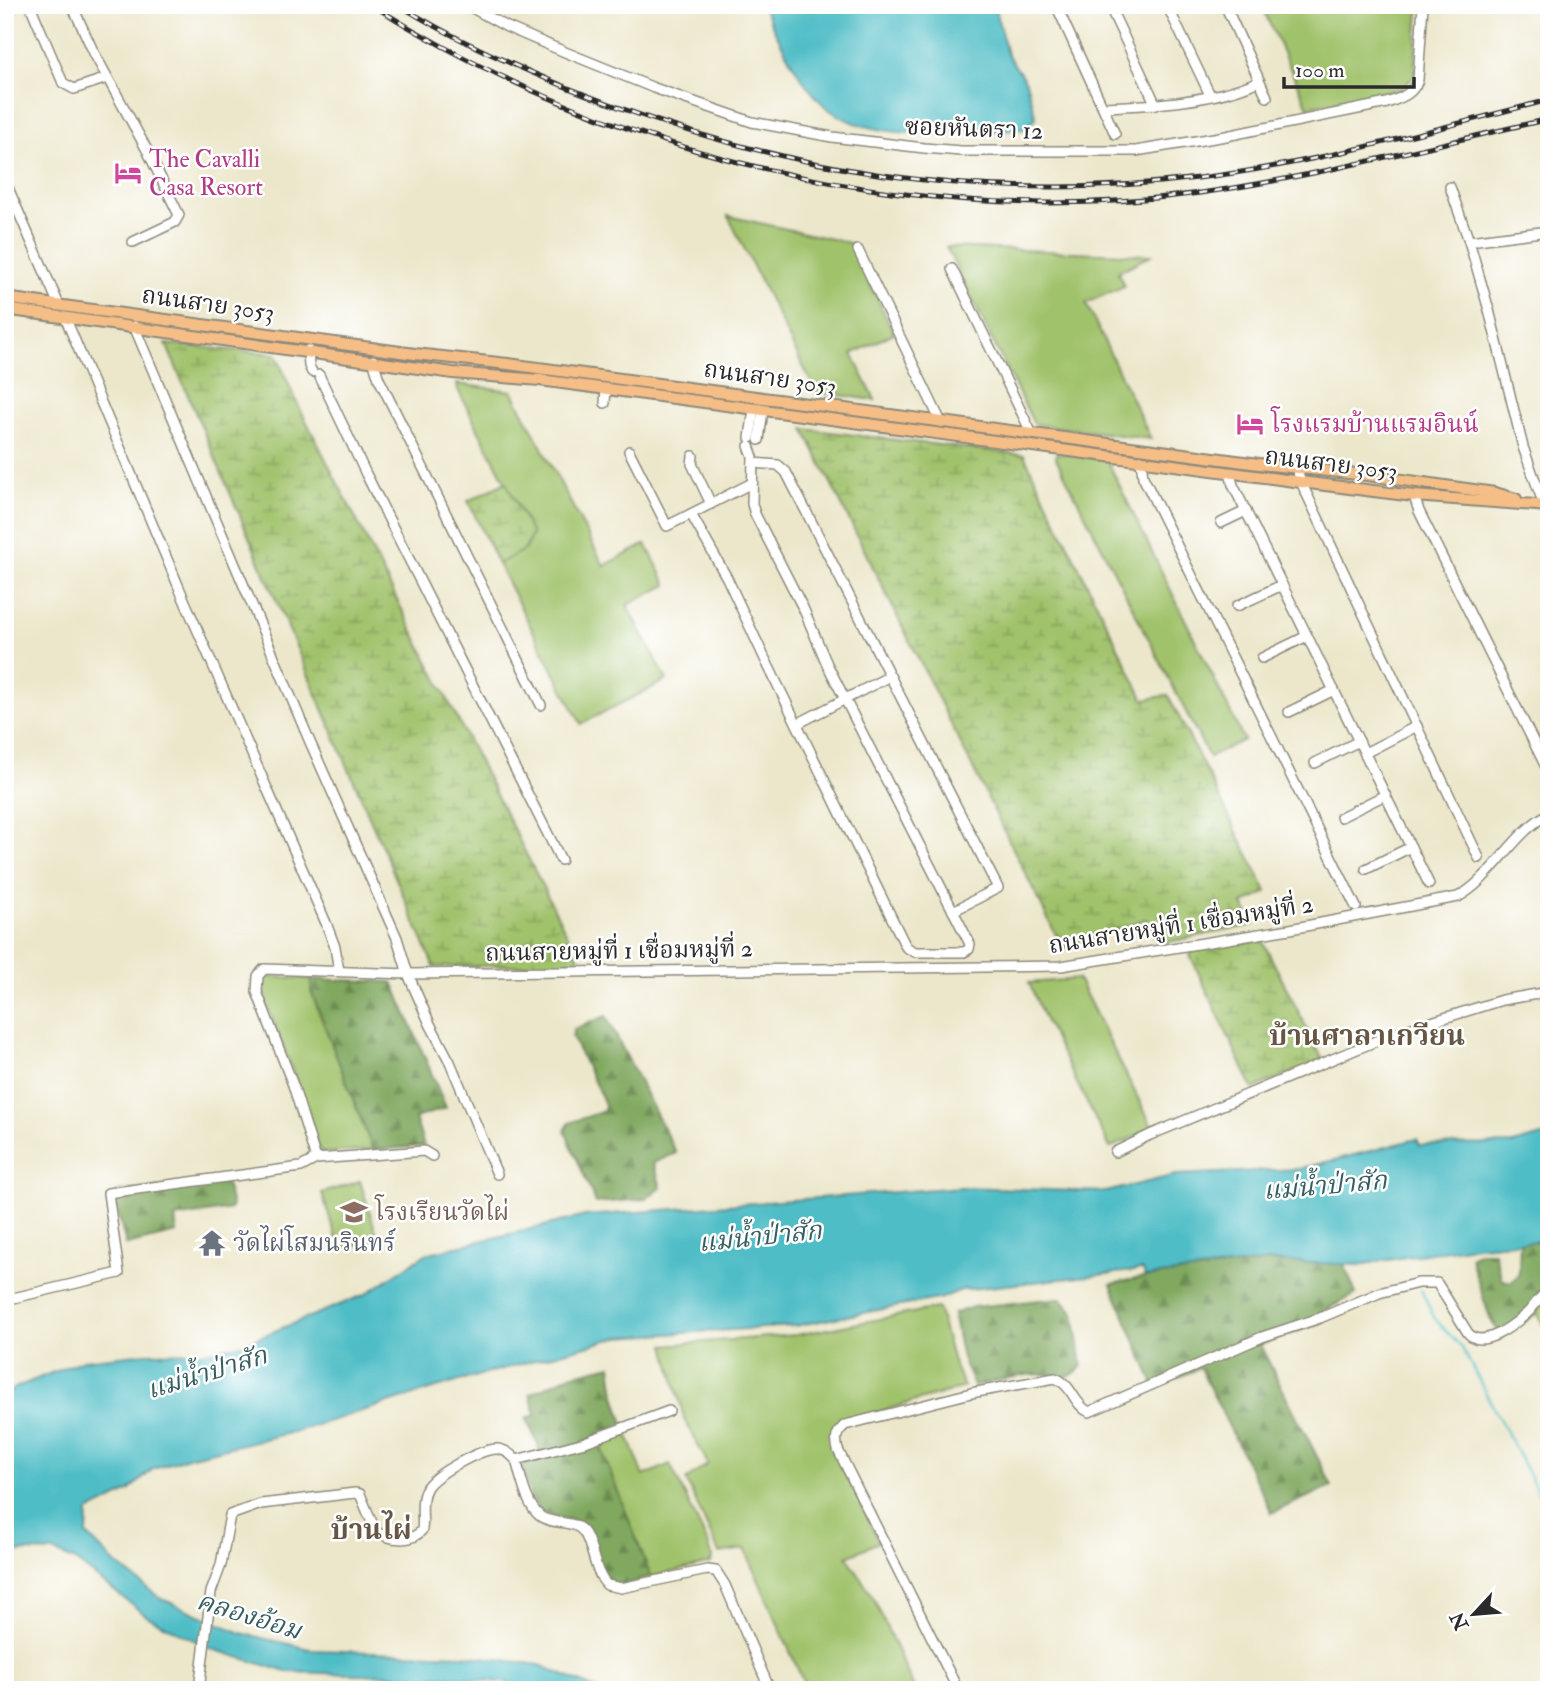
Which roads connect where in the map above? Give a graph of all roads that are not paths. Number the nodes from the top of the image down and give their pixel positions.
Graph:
1 (30, 5) edge
2 (72, 5) edge
3 (467, 5) edge
4 (1110, 5) edge
5 (1167, 5) edge
6 (1224, 5) edge
7 (1059, 6) edge
8 (1424, 6) edge
9 (107, 78) junction
10 (1259, 80) junction
11 (1210, 95) junction
12 (1267, 97) dead end
13 (1156, 105) junction
14 (1103, 107) junction
15 (1115, 134) dead end
16 (5, 181) edge
17 (1450, 187) dead end
18 (1549, 231) edge
19 (133, 242) dead end
20 (1469, 242) junction
21 (858, 250) dead end
22 (952, 269) dead end
23 (5, 298) edge
24 (59, 305) junction
25 (5, 309) edge
26 (65, 317) junction
27 (134, 326) junction
28 (311, 351) junction
29 (373, 360) junction
30 (493, 362) junction
31 (492, 376) junction
32 (606, 389) junction
33 (606, 403) dead end
34 (758, 409) junction
35 (942, 422) junction
36 (1032, 434) junction
37 (629, 451) dead end
38 (693, 456) dead end
39 (753, 460) junction
40 (1141, 460) junction
41 (1296, 467) junction
42 (1230, 473) junction
43 (1301, 482) junction
44 (752, 484) junction
45 (1537, 488) junction
46 (1549, 489) edge
47 (1414, 495) junction
48 (1528, 503) junction
49 (711, 504) junction
50 (1547, 505) edge
51 (1246, 511) junction
52 (691, 514) junction
53 (1549, 519) edge
54 (1221, 523) dead end
55 (1282, 584) junction
56 (1237, 607) dead end
57 (1307, 636) junction
58 (1262, 658) dead end
59 (890, 676) junction
60 (1334, 690) junction
61 (845, 700) junction
62 (541, 705) dead end
63 (1289, 712) dead end
64 (797, 724) junction
65 (1417, 726) junction
66 (1359, 741) junction
67 (1365, 753) junction
68 (1315, 763) dead end
69 (1549, 773) edge
70 (1385, 795) junction
71 (1549, 814) edge
72 (1341, 817) dead end
73 (1411, 847) junction
74 (1479, 858) dead end
75 (561, 860) dead end
76 (1366, 869) dead end
77 (1429, 884) dead end
78 (1356, 907) dead end
79 (953, 911) junction
80 (339, 971) junction
81 (408, 974) junction
82 (1549, 992) edge
83 (1115, 1152) dead end
84 (432, 1156) dead end
85 (316, 1159) junction
86 (497, 1174) dead end
87 (1549, 1292) edge
88 (5, 1300) edge
89 (669, 1411) dead end
90 (516, 1461) junction
91 (199, 1690) edge
92 (770, 1690) edge
93 (958, 1690) edge

1 - 9 street
2 - 9 street
3 - 8 street, ซอยหันตรา 12
4 - 13 street
5 - 11 street
6 - 10 street
7 - 14 street
9 - 19 street
10 - 11 street
10 - 12 street
11 - 13 street
13 - 14 street
14 - 15 street
16 - 24 street
17 - 20 street
18 - 20 street
20 - 45 street
21 - 35 street
22 - 36 street
23 - 24 main road, ถนนสาย 3053
24 - 30 main road, ถนนสาย 3053
25 - 26 main road, ถนนสาย 3053
26 - 27 main road, ถนนสาย 3053
26 - 80 street
27 - 28 main road, ถนนสาย 3053
27 - 81 street
28 - 29 main road, ถนนสาย 3053
28 - 75 street
29 - 31 main road, ถนนสาย 3053
29 - 62 street
30 - 31 main road
30 - 35 main road, ถนนสาย 3053
31 - 32 main road, ถนนสาย 3053
32 - 33 street
32 - 34 main road, ถนนสาย 3053
34 - 39 street
34 - 40 main road, ถนนสาย 3053
35 - 36 main road, ถนนสาย 3053
36 - 41 main road, ถนนสาย 3053
37 - 52 street
38 - 49 street
39 - 44 street
39 - 59 street
40 - 42 main road, ถนนสาย 3053
40 - 78 street
41 - 43 street
41 - 48 main road, ถนนสาย 3053
42 - 43 main road, ถนนสาย 3053
42 - 51 street
43 - 47 main road, ถนนสาย 3053
43 - 65 street
44 - 49 street
44 - 61 street
45 - 46 street
45 - 50 street
47 - 48 main road, ถนนสาย 3053
47 - 69 street
48 - 50 main road, ถนนสาย 3053
49 - 52 street
50 - 53 street
51 - 54 street
51 - 55 street
52 - 64 street
55 - 56 street
55 - 57 street
57 - 58 street
57 - 60 street
59 - 61 street
59 - 79 street
60 - 63 street
60 - 66 street
61 - 64 street
61 - 79 street
64 - 79 street
65 - 67 street
65 - 74 street
66 - 67 street
66 - 68 street
67 - 70 street
70 - 72 street
70 - 73 street
71 - 81 street, ถนนสายหมู่ที่ 1 เชื่อมหมู่ที่ 2
73 - 76 street
73 - 77 street
80 - 81 street, ถนนสายหมู่ที่ 1 เชื่อมหมู่ที่ 2
80 - 85 street, ถนนสายหมู่ที่ 1 เชื่อมหมู่ที่ 2
81 - 86 street
82 - 83 street
84 - 85 street
85 - 88 street
87 - 93 street
89 - 90 street
90 - 91 street
90 - 92 street

